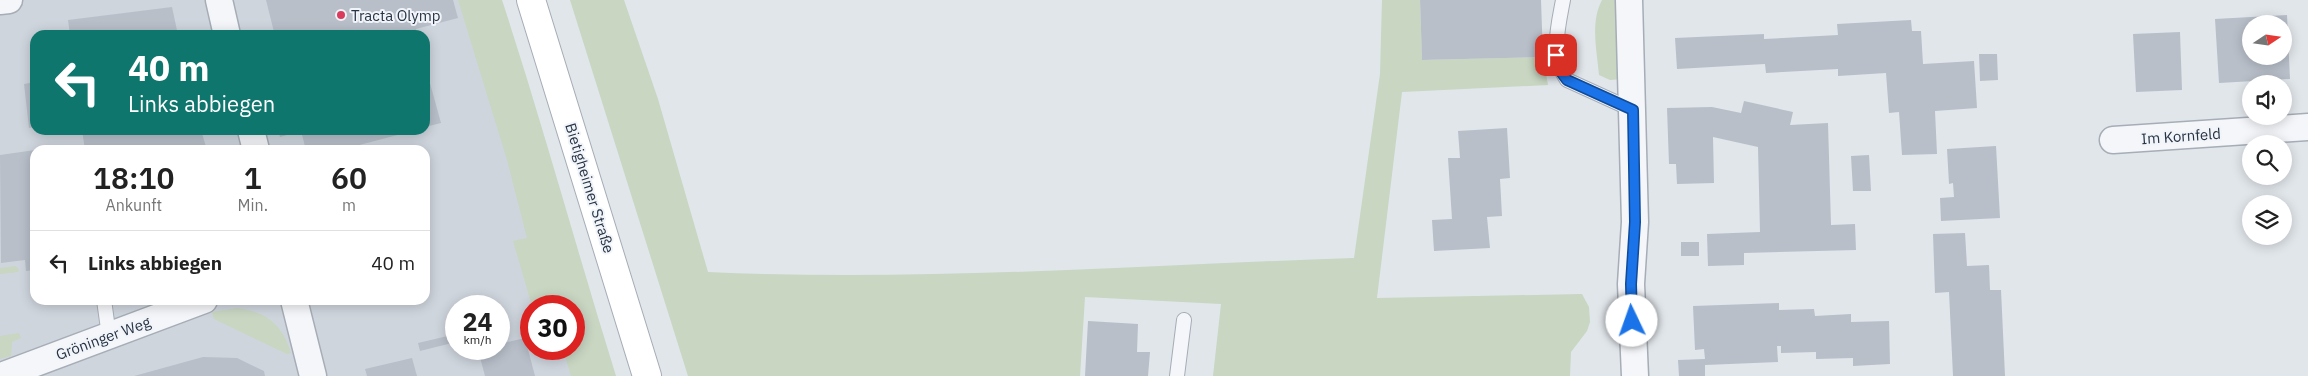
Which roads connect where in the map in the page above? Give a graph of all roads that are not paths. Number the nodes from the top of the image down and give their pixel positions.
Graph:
1 (9, 0) edge
2 (219, 0) edge
3 (531, 0) edge
4 (1562, 0) edge
5 (1628, 0) edge
6 (0, 1) edge
7 (226, 30) edge
8 (1633, 110) junction
9 (2308, 127) edge
10 (2114, 140) dead end
11 (105, 305) edge
12 (191, 305) edge
13 (295, 305) edge
14 (1184, 320) dead end
15 (109, 336) junction
16 (1, 376) edge
17 (313, 376) edge
18 (647, 376) edge
19 (1177, 376) edge
20 (1635, 376) edge

1 - 6 street
2 - 7 street
3 - 18 main road, Bietigheimer Straße
4 - 8 lane
5 - 8 street
8 - 20 street
9 - 10 street, Im Kornfeld
11 - 15 lane
12 - 15 street, Gröninger Weg
13 - 17 street
14 - 19 lane
15 - 16 street, Gröninger Weg

